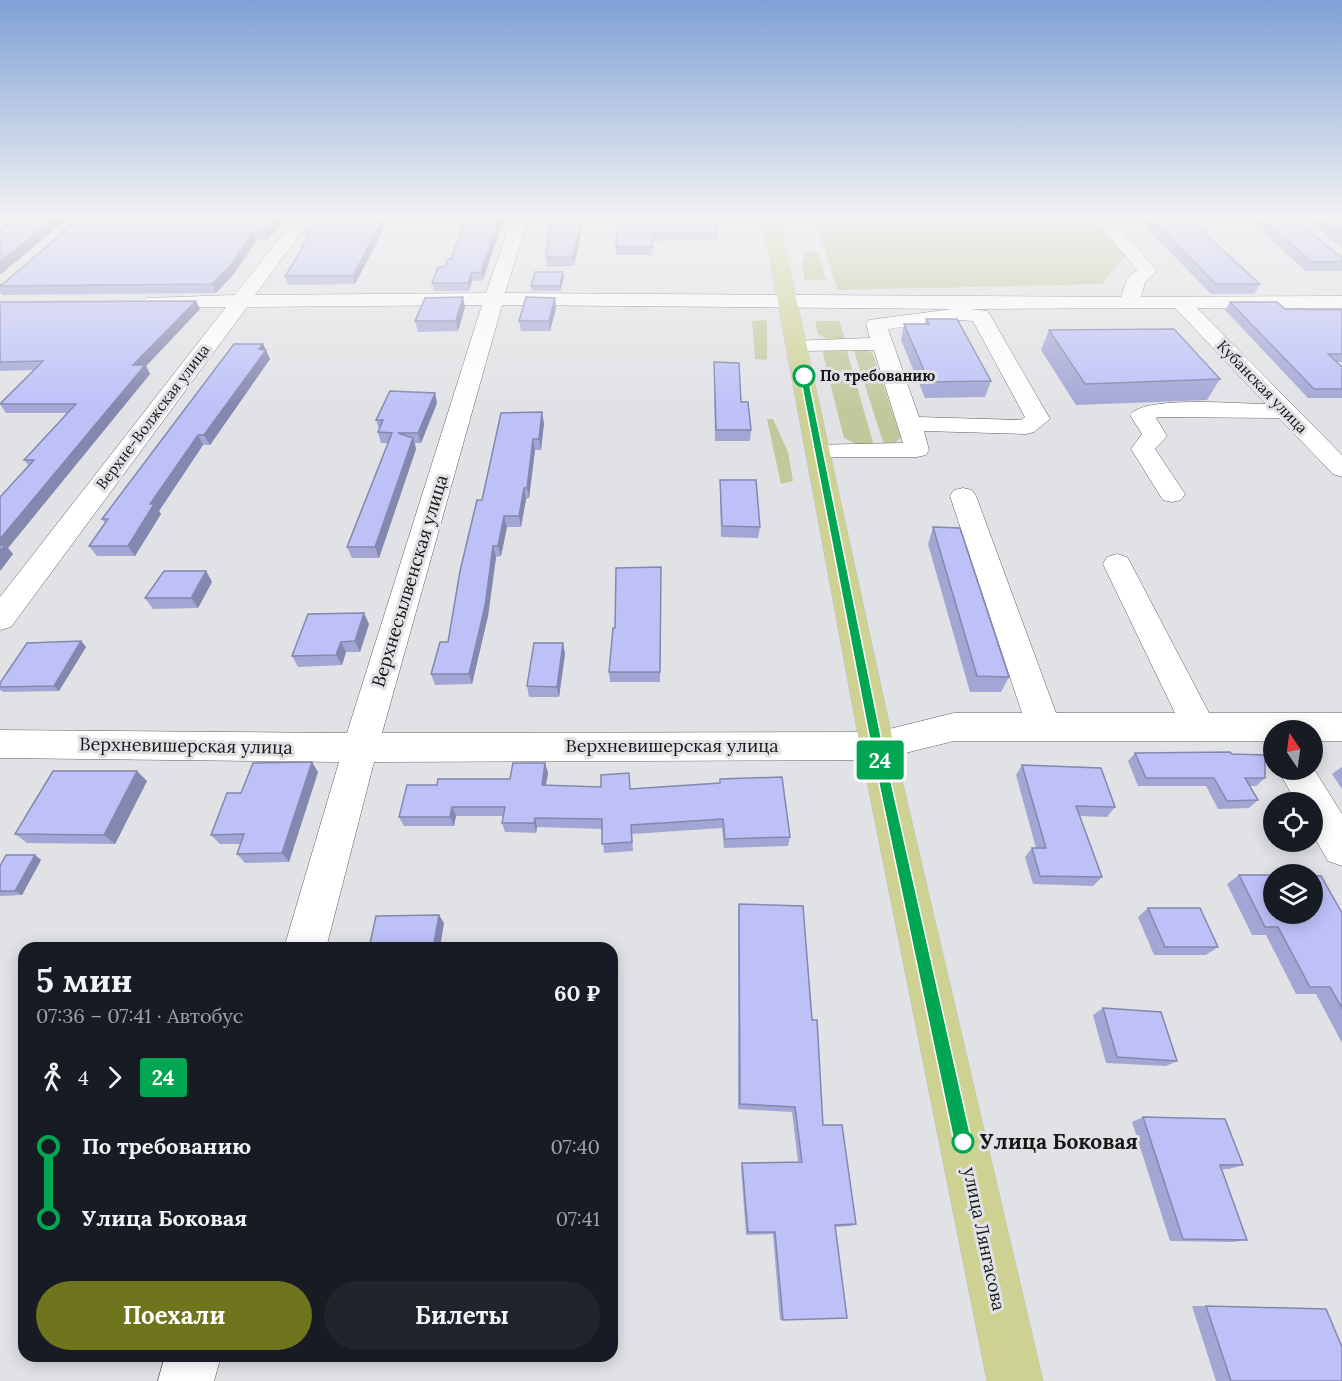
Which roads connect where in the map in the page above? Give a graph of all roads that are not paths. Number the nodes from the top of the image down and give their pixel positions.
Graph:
1 (259, 279) edge
2 (500, 279) edge
3 (783, 279) edge
4 (1136, 279) edge
5 (494, 299) junction
6 (138, 302) edge
7 (242, 302) junction
8 (787, 302) junction
9 (1342, 302) edge
10 (1129, 303) junction
11 (1182, 304) junction
12 (978, 309) junction
13 (882, 344) junction
14 (798, 345) junction
15 (1286, 411) junction
16 (910, 424) junction
17 (818, 450) junction
18 (1342, 470) edge
19 (1172, 494) dead end
20 (963, 496) dead end
21 (1117, 564) dead end
22 (0, 619) edge
23 (1044, 727) junction
24 (1200, 727) junction
25 (1342, 727) edge
26 (1323, 728) edge
27 (1263, 729) edge
28 (0, 744) edge
29 (877, 746) junction
30 (360, 748) junction
31 (1302, 780) edge
32 (1342, 849) edge
33 (307, 942) edge
34 (191, 1362) edge
35 (186, 1381) edge
36 (1015, 1381) edge

1 - 7 street, Верхне-Волжская улица
2 - 5 street, Верхнесылвенская улица
3 - 8 main road, улица Лянгасова
4 - 10 street
5 - 7 street
5 - 8 street
5 - 30 street, Верхнесылвенская улица
6 - 7 street
7 - 22 street, Верхне-Волжская улица
8 - 12 street
8 - 14 main road, улица Лянгасова
9 - 11 street
10 - 11 street
10 - 12 street
11 - 15 street, Кубанская улица
12 - 13 street
12 - 16 street
13 - 14 street
13 - 16 street
14 - 17 main road, улица Лянгасова
15 - 18 street, Кубанская улица
15 - 19 street
16 - 17 street
17 - 29 main road, улица Лянгасова
20 - 23 street
21 - 24 street
23 - 24 street, Верхневишерская улица
23 - 29 street, Верхневишерская улица
24 - 27 street, Верхневишерская улица
25 - 26 street, Верхневишерская улица
28 - 30 street, Верхневишерская улица
29 - 30 street, Верхневишерская улица
29 - 36 main road, улица Лянгасова
30 - 33 street, Верхнесылвенская улица
31 - 32 street
34 - 35 street

